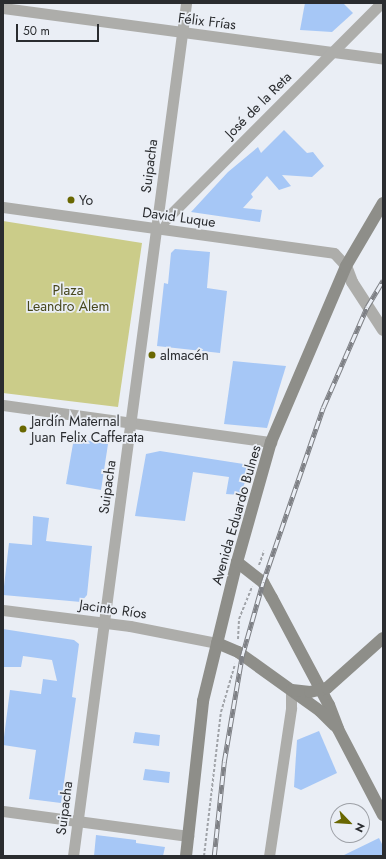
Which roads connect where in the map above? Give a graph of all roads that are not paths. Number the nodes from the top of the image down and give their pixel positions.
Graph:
1 (186, 3) edge
2 (381, 3) edge
3 (3, 8) edge
4 (181, 33) junction
5 (332, 52) junction
6 (383, 59) edge
7 (383, 203) edge
8 (3, 207) edge
9 (156, 228) junction
10 (346, 266) junction
11 (383, 330) edge
12 (3, 406) edge
13 (132, 422) junction
14 (271, 442) junction
15 (237, 562) junction
16 (3, 610) edge
17 (103, 623) junction
18 (383, 638) edge
19 (217, 643) junction
20 (291, 690) junction
21 (322, 690) junction
22 (338, 729) junction
23 (3, 811) edge
24 (383, 816) edge
25 (78, 820) junction
26 (188, 836) junction
27 (73, 856) edge
28 (186, 856) edge
29 (269, 856) edge

1 - 4 street, Suipacha
2 - 5 street, José de la Reta
3 - 4 street, Félix Frías
4 - 5 street, Félix Frías
4 - 9 street, Suipacha
5 - 6 street, Félix Frías
5 - 9 street, José de la Reta
7 - 10 main road, Avenida Eduardo Bulnes
8 - 9 street, David Luque
9 - 10 street, David Luque
9 - 13 street, Suipacha
10 - 11 street
10 - 14 main road, Avenida Eduardo Bulnes
12 - 13 street
13 - 14 street
13 - 17 street, Suipacha
14 - 15 main road, Avenida Eduardo Bulnes
15 - 19 main road, Avenida Eduardo Bulnes
15 - 21 main road
16 - 17 street, Jacinto Ríos
17 - 19 street, Jacinto Ríos
17 - 25 street, Suipacha
18 - 21 main road
19 - 20 main road
19 - 26 main road, Avenida Eduardo Bulnes
20 - 21 main road
20 - 22 main road
20 - 29 street
21 - 22 main road
22 - 24 main road
23 - 25 street
25 - 26 street
25 - 27 street, Suipacha
26 - 28 main road, Avenida Eduardo Bulnes

